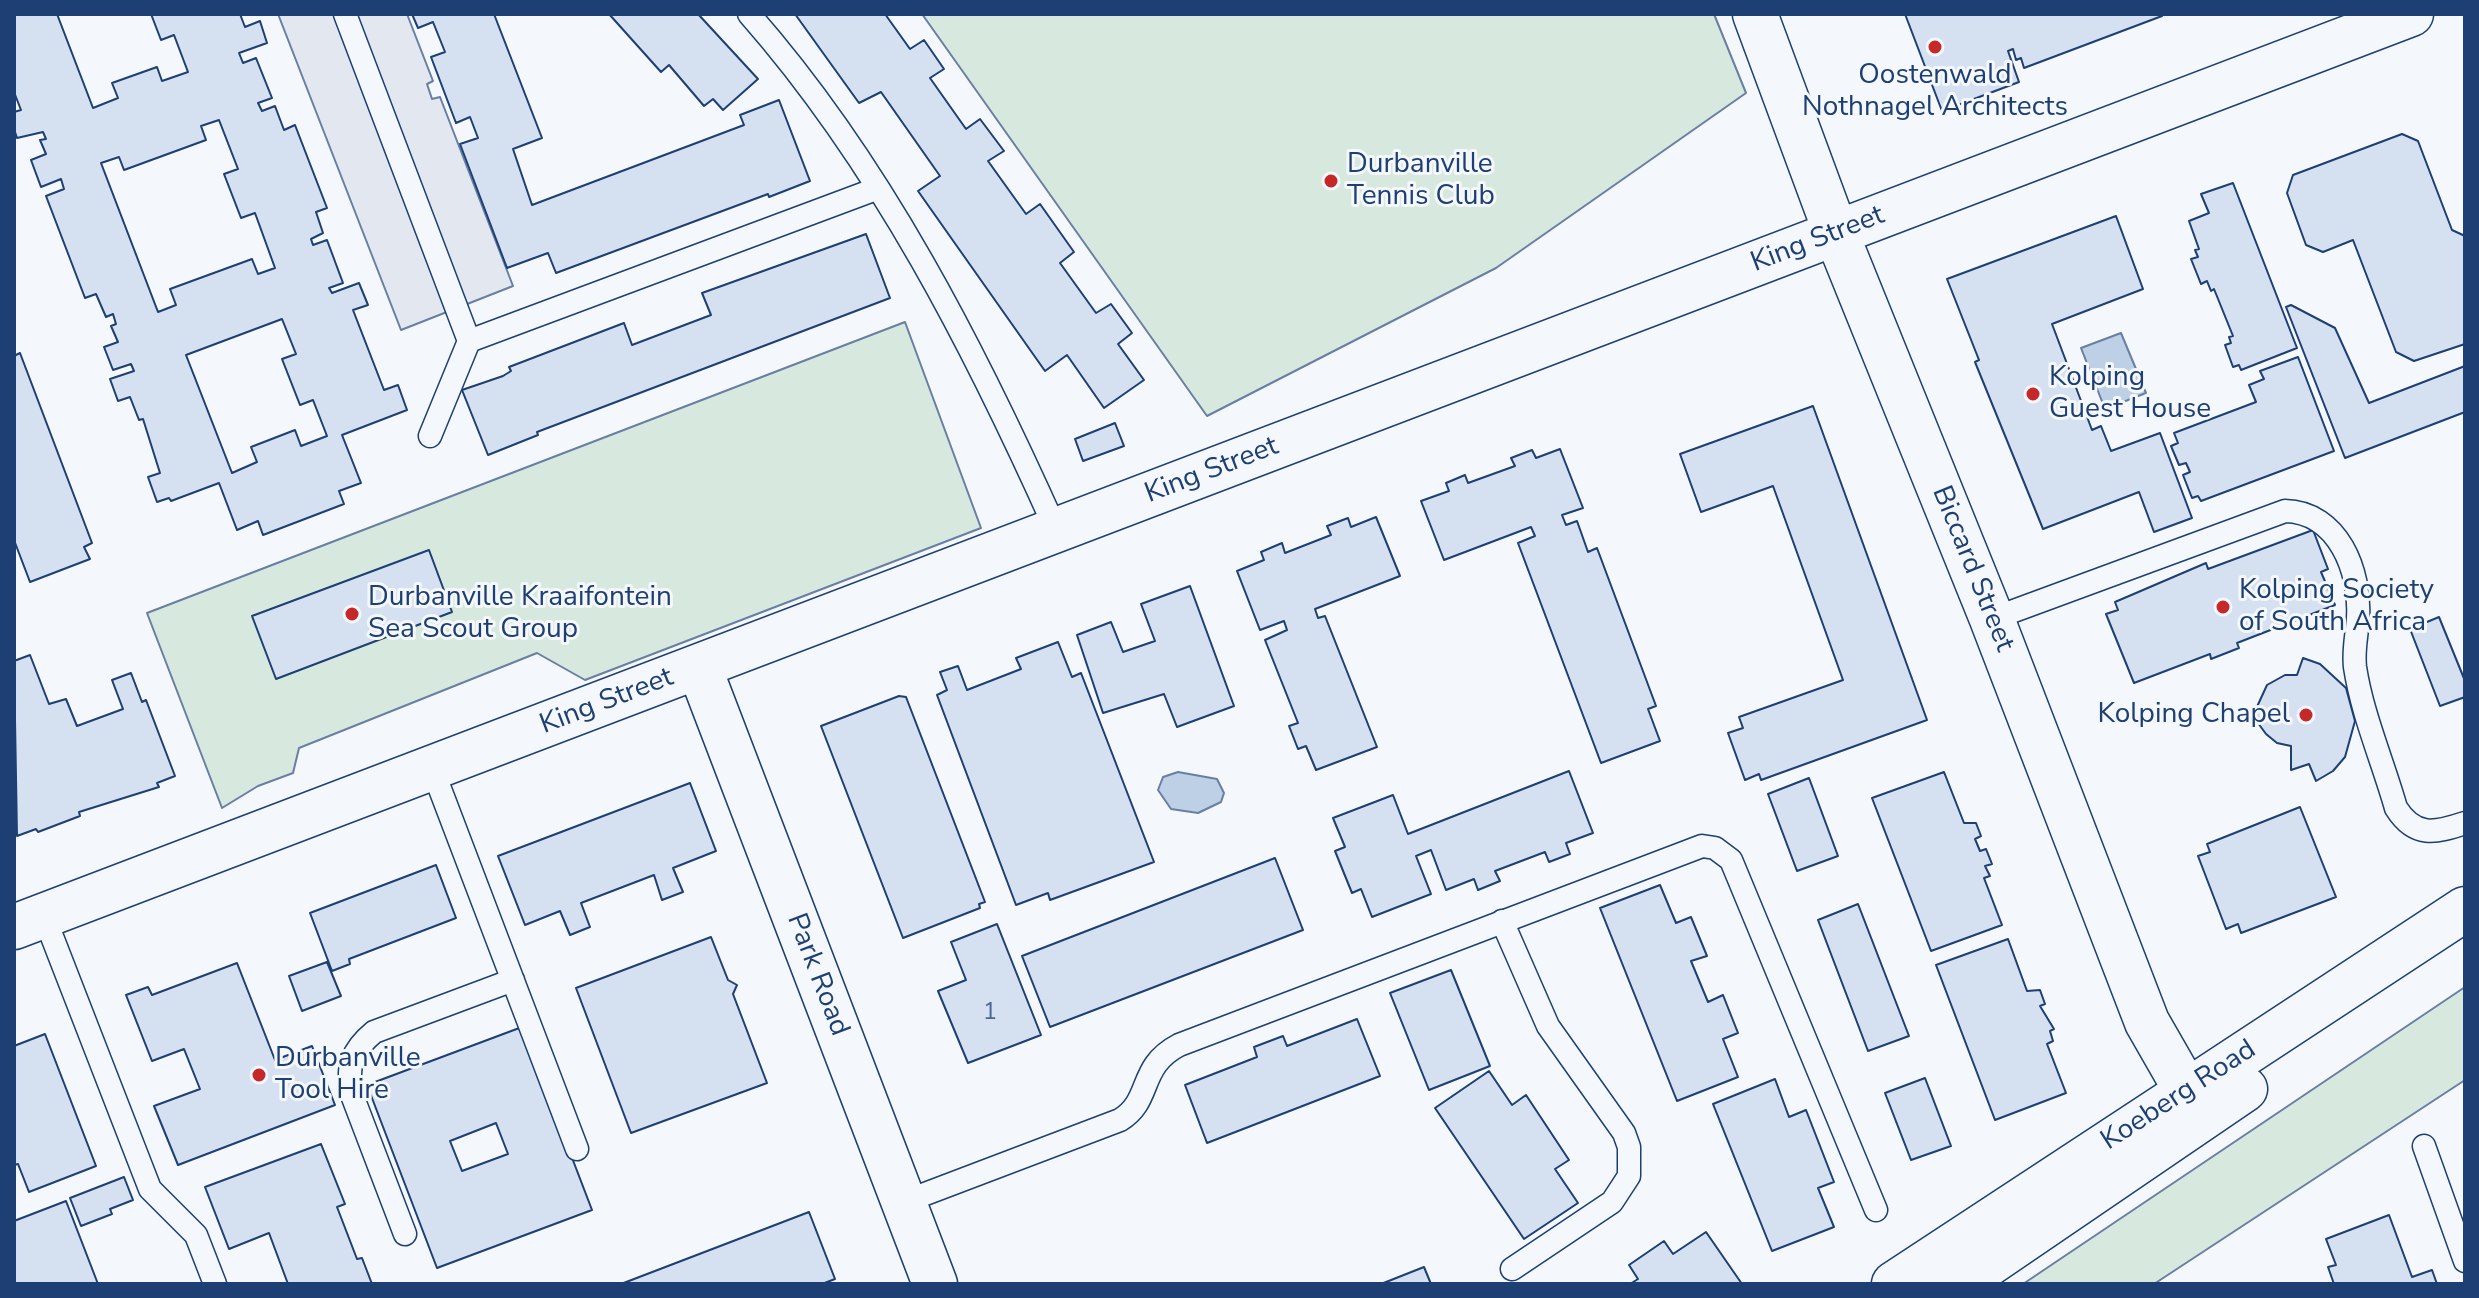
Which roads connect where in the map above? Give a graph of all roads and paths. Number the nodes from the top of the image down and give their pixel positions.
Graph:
1 (345, 14) edge
2 (749, 14) edge
3 (1755, 14) edge
4 (2411, 14) edge
5 (876, 189) junction
6 (1836, 233) junction
7 (469, 341) junction
8 (430, 436) dead end
9 (1056, 530) junction
10 (1992, 619) junction
11 (699, 667) junction
12 (432, 768) junction
13 (2465, 823) edge
14 (2465, 909) edge
15 (29, 921) edge
16 (1502, 921) junction
17 (2465, 939) edge
18 (513, 980) junction
19 (2195, 1104) junction
20 (2424, 1146) dead end
21 (577, 1149) dead end
22 (904, 1202) junction
23 (1876, 1210) dead end
24 (405, 1234) dead end
25 (2465, 1261) edge
26 (1512, 1269) dead end
27 (215, 1284) edge
28 (935, 1284) edge
29 (1894, 1284) edge
30 (1959, 1284) edge

1 - 7 lane
2 - 5 lane
3 - 6 street, Biccard Street
4 - 6 street, King Street
5 - 7 lane
5 - 9 lane
6 - 9 street, King Street
6 - 10 street, Biccard Street
7 - 8 lane
9 - 11 street, King Street
10 - 13 lane
10 - 19 street, Biccard Street
11 - 12 street, King Street
11 - 22 street, Park Road
12 - 15 street, King Street
12 - 18 lane
14 - 19 street, Koeberg Road
15 - 27 lane
16 - 22 lane
16 - 23 lane
16 - 26 lane
17 - 19 street, Koeberg Road
18 - 21 lane
18 - 24 lane
19 - 29 street, Koeberg Road
19 - 30 street, Koeberg Road
20 - 25 lane
22 - 28 street, Park Road

